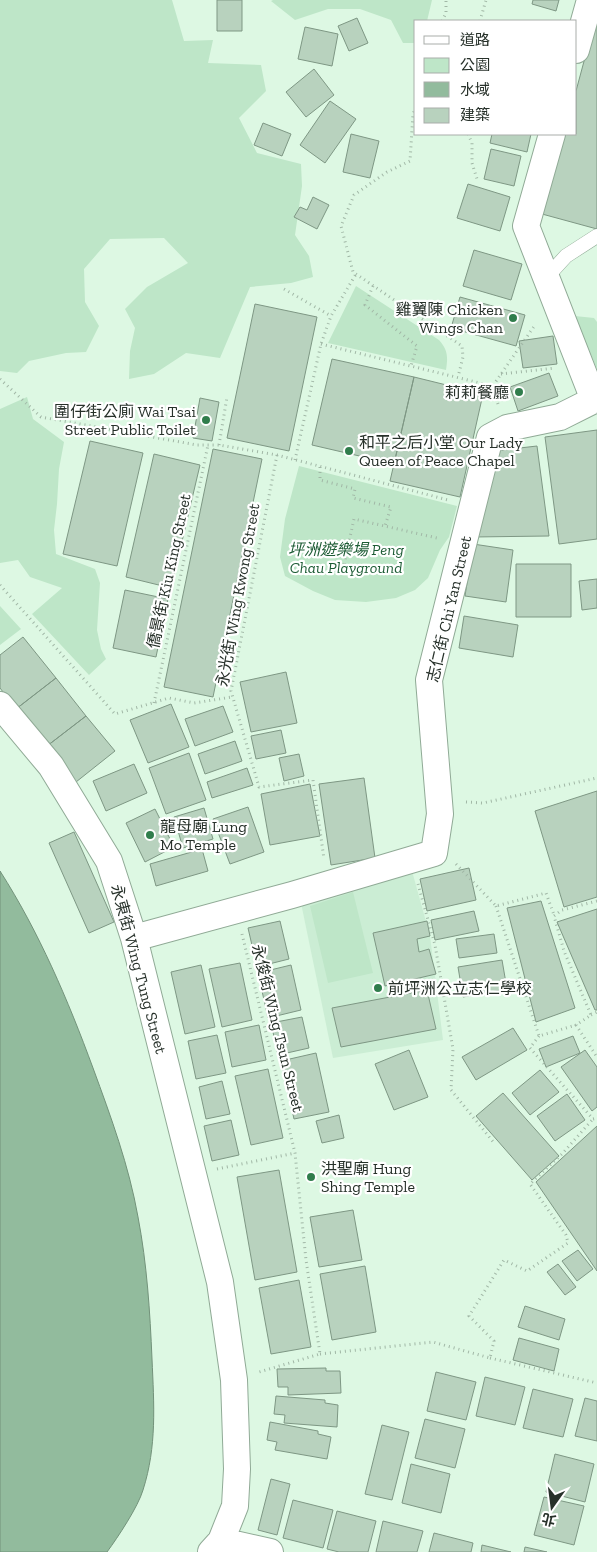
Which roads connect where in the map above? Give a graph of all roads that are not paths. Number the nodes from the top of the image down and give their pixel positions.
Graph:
1 (590, 0) edge
2 (577, 46) edge
3 (552, 135) edge
4 (597, 236) edge
5 (550, 287) junction
6 (596, 401) edge
7 (0, 705) edge
8 (134, 938) junction
9 (216, 1546) edge
10 (270, 1552) edge

1 - 2 street
3 - 5 street
4 - 5 lane
5 - 6 street
6 - 8 street, 志仁街 Chi Yan Street
7 - 8 street, 永東街 Wing Tung Street
8 - 9 street, 永東街 Wing Tung Street
9 - 10 street

